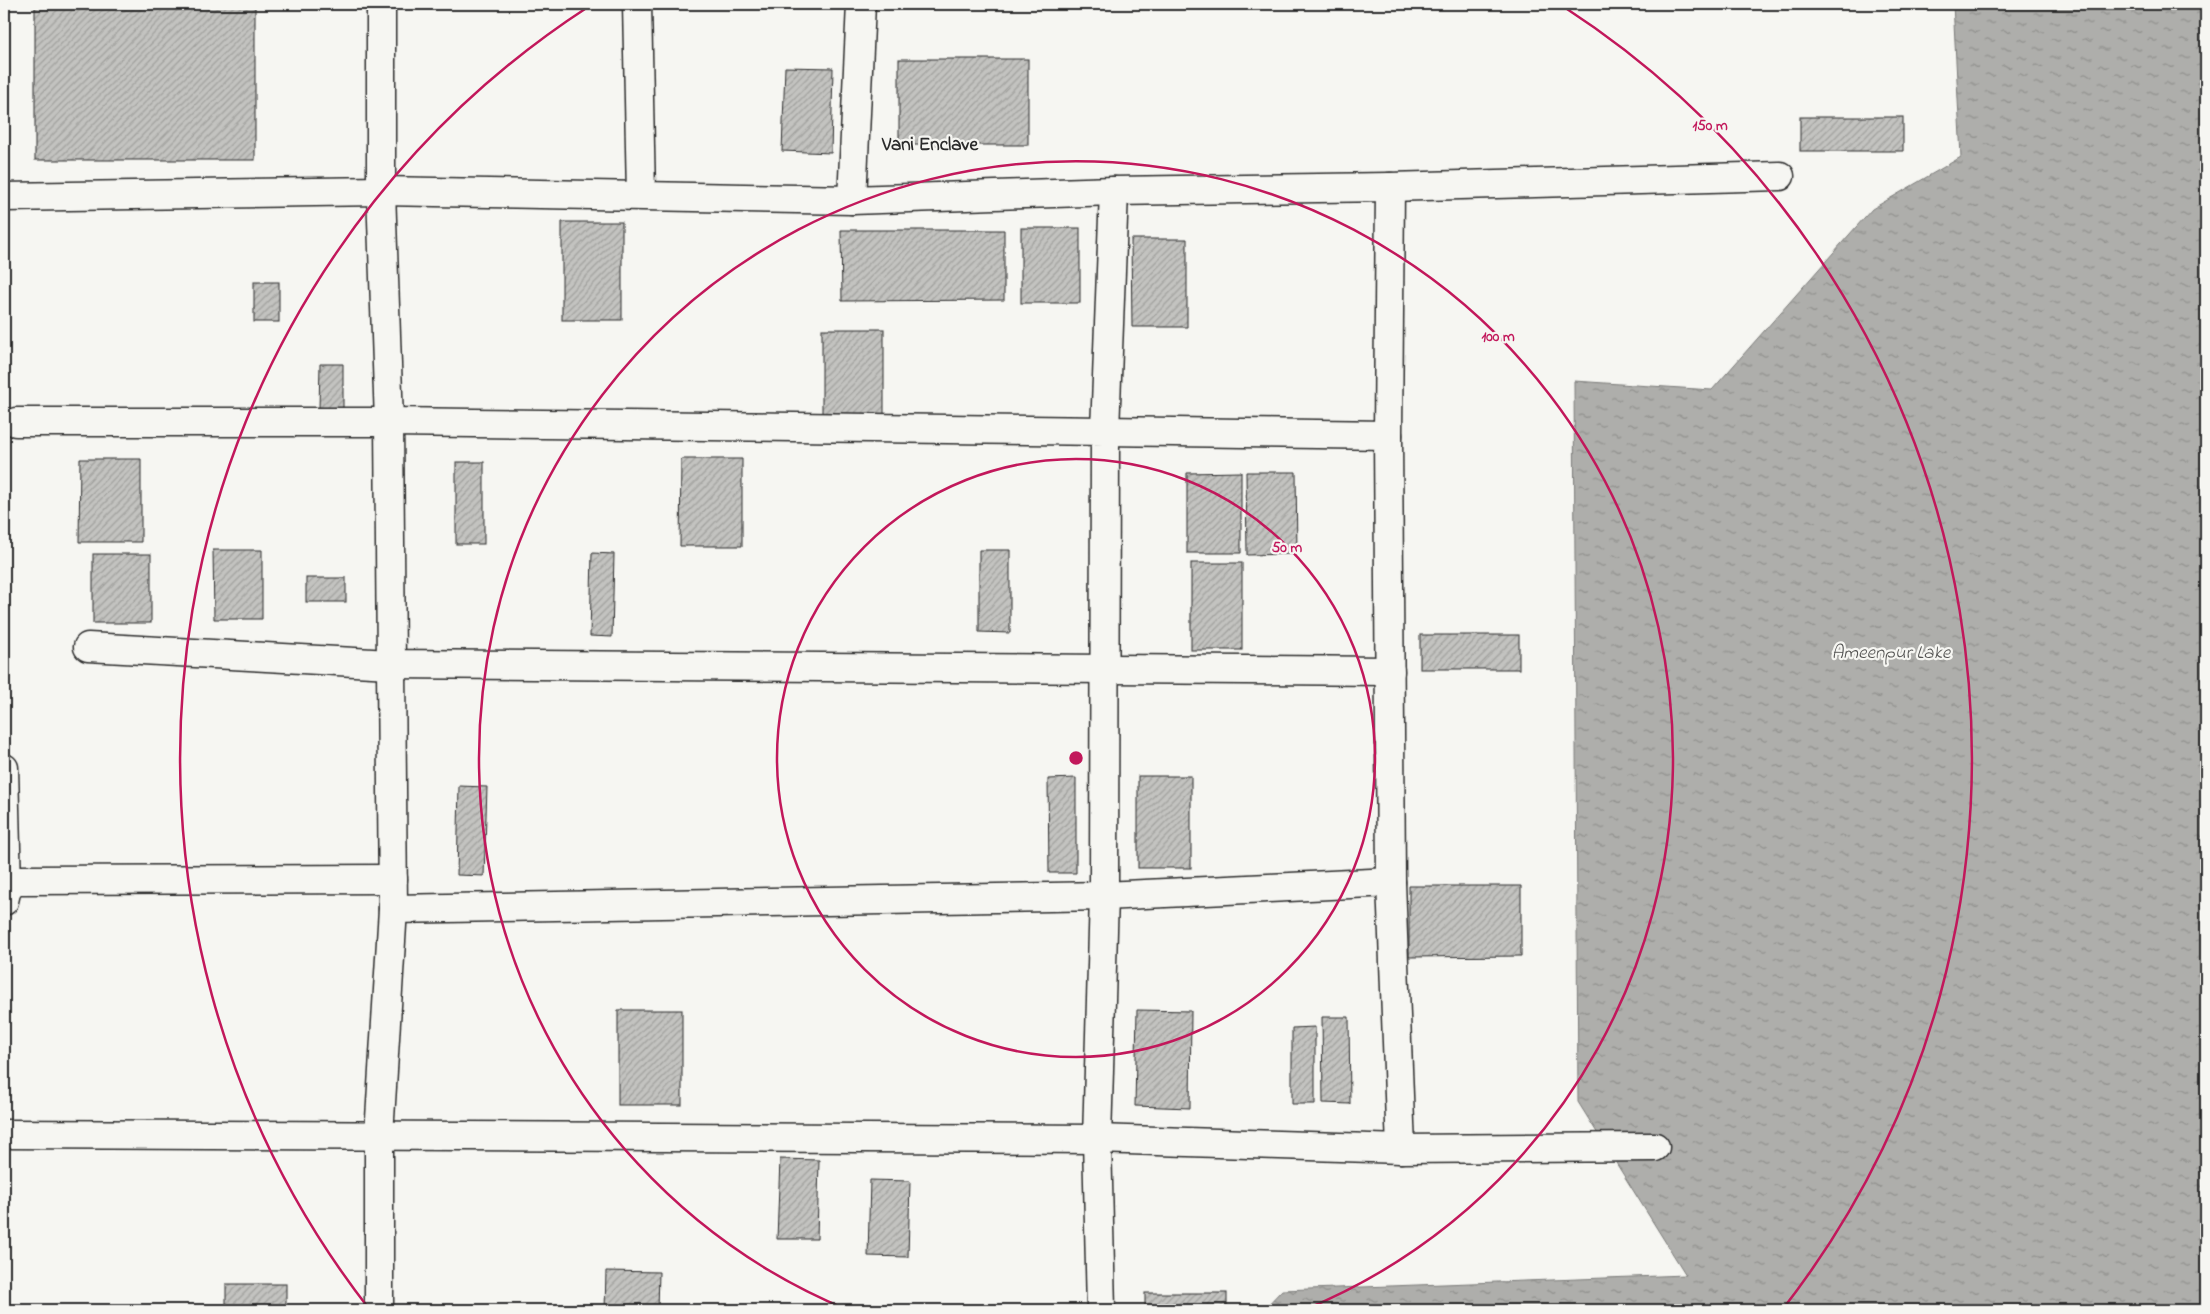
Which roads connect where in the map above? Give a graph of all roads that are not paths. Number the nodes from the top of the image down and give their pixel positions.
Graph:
1 (381, 4) edge
2 (638, 4) edge
3 (861, 4) edge
4 (1780, 176) dead end
5 (1390, 187) junction
6 (381, 191) junction
7 (1114, 191) junction
8 (641, 195) junction
9 (4, 197) edge
10 (852, 200) junction
11 (16, 422) dead end
12 (389, 422) junction
13 (1105, 431) junction
14 (1388, 435) junction
15 (88, 647) dead end
16 (390, 664) junction
17 (1104, 668) junction
18 (1390, 671) junction
19 (4, 768) edge
20 (393, 879) junction
21 (1391, 882) junction
22 (5, 894) edge
23 (1104, 896) junction
24 (393, 909) junction
25 (4, 1134) edge
26 (379, 1135) junction
27 (1097, 1139) junction
28 (1655, 1147) dead end
29 (1401, 1149) junction
30 (379, 1310) edge
31 (1101, 1310) edge

1 - 6 street
2 - 8 street
3 - 10 street
4 - 5 street
5 - 7 street
5 - 14 street
6 - 8 street
6 - 9 street
6 - 12 street
7 - 10 street
7 - 13 street
8 - 10 street
11 - 12 street
12 - 13 street
12 - 16 street
13 - 14 street
13 - 17 street
14 - 18 street
15 - 16 street
16 - 17 street
16 - 20 street
17 - 18 street
17 - 23 street
18 - 21 street
19 - 22 street
20 - 22 street
20 - 24 street
21 - 23 street
21 - 29 street
23 - 24 street
23 - 27 street
24 - 26 street
25 - 26 street
26 - 27 street
26 - 30 street
27 - 29 street
27 - 31 street
28 - 29 street

